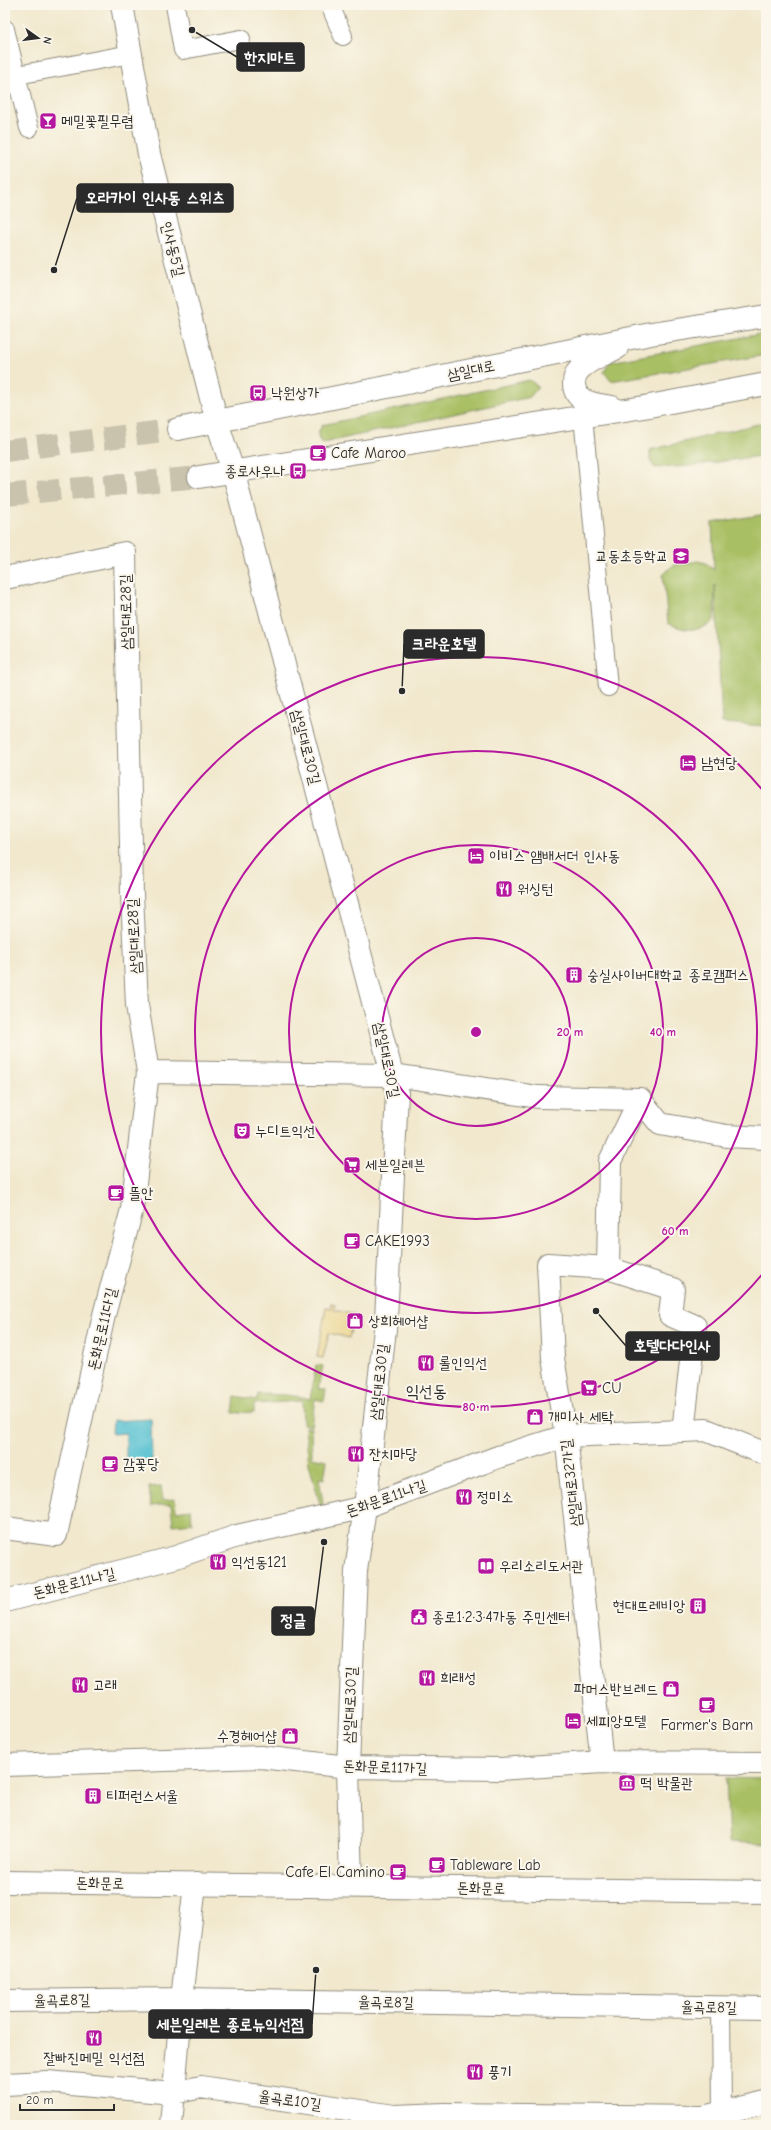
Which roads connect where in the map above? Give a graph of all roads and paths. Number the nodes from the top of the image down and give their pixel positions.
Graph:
1 (122, 5) edge
2 (175, 5) edge
3 (330, 5) edge
4 (5, 29) edge
5 (343, 36) dead end
6 (241, 39) dead end
7 (131, 54) junction
8 (17, 75) junction
9 (28, 128) dead end
10 (766, 316) edge
11 (651, 334) junction
12 (766, 384) edge
13 (644, 407) junction
14 (584, 416) junction
15 (217, 422) junction
16 (178, 429) tunnel mouth
17 (233, 472) junction
18 (199, 477) tunnel mouth
19 (5, 578) edge
20 (608, 687) dead end
21 (148, 1072) junction
22 (394, 1075) junction
23 (640, 1099) junction
24 (766, 1138) edge
25 (608, 1268) junction
26 (683, 1431) junction
27 (566, 1436) junction
28 (766, 1454) edge
29 (365, 1507) junction
30 (5, 1528) edge
31 (5, 1601) edge
32 (602, 1762) junction
33 (766, 1763) edge
34 (5, 1765) edge
35 (348, 1767) junction
36 (5, 1882) edge
37 (195, 1884) junction
38 (351, 1885) junction
39 (766, 1892) edge
40 (182, 1999) junction
41 (5, 2001) edge
42 (720, 2008) junction
43 (766, 2008) edge
44 (5, 2084) edge
45 (174, 2093) junction
46 (766, 2102) edge
47 (722, 2112) junction
48 (171, 2125) edge

1 - 7 street, 인사동5길
2 - 6 lane
3 - 5 lane
4 - 8 lane
7 - 8 lane
7 - 15 street, 인사동5길
8 - 9 lane
10 - 11 street, 삼일대로
11 - 13 street
11 - 15 street, 삼일대로
12 - 13 street
13 - 14 street
14 - 17 street
14 - 20 lane
15 - 16 street, 삼일대로
15 - 17 street, 삼일대로30길
17 - 18 street
17 - 22 street, 삼일대로30길
19 - 21 street, 삼일대로28길
21 - 22 street
21 - 30 street, 돈화문로11다길
22 - 23 street
22 - 29 street, 삼일대로30길
23 - 24 street
23 - 25 street
25 - 26 street, 삼일대로32가길
25 - 27 street, 삼일대로32가길
26 - 27 street, 돈화문로11나길
26 - 28 street, 돈화문로11나길
27 - 29 street, 돈화문로11나길
27 - 32 street, 삼일대로32가길
29 - 31 street, 돈화문로11나길
29 - 35 street, 삼일대로30길
32 - 33 street, 돈화문로11가길
32 - 35 street, 돈화문로11가길
34 - 35 street, 돈화문로11가길
35 - 38 street, 삼일대로30길
36 - 37 street, 돈화문로
37 - 38 street, 돈화문로
37 - 40 street
38 - 39 street, 돈화문로
40 - 41 street, 율곡로8길
40 - 42 street, 율곡로8길
40 - 45 street
42 - 43 street, 율곡로8길
42 - 47 lane
44 - 45 street, 율곡로10길
45 - 47 street, 율곡로10길
45 - 48 street
46 - 47 street, 율곡로10길

